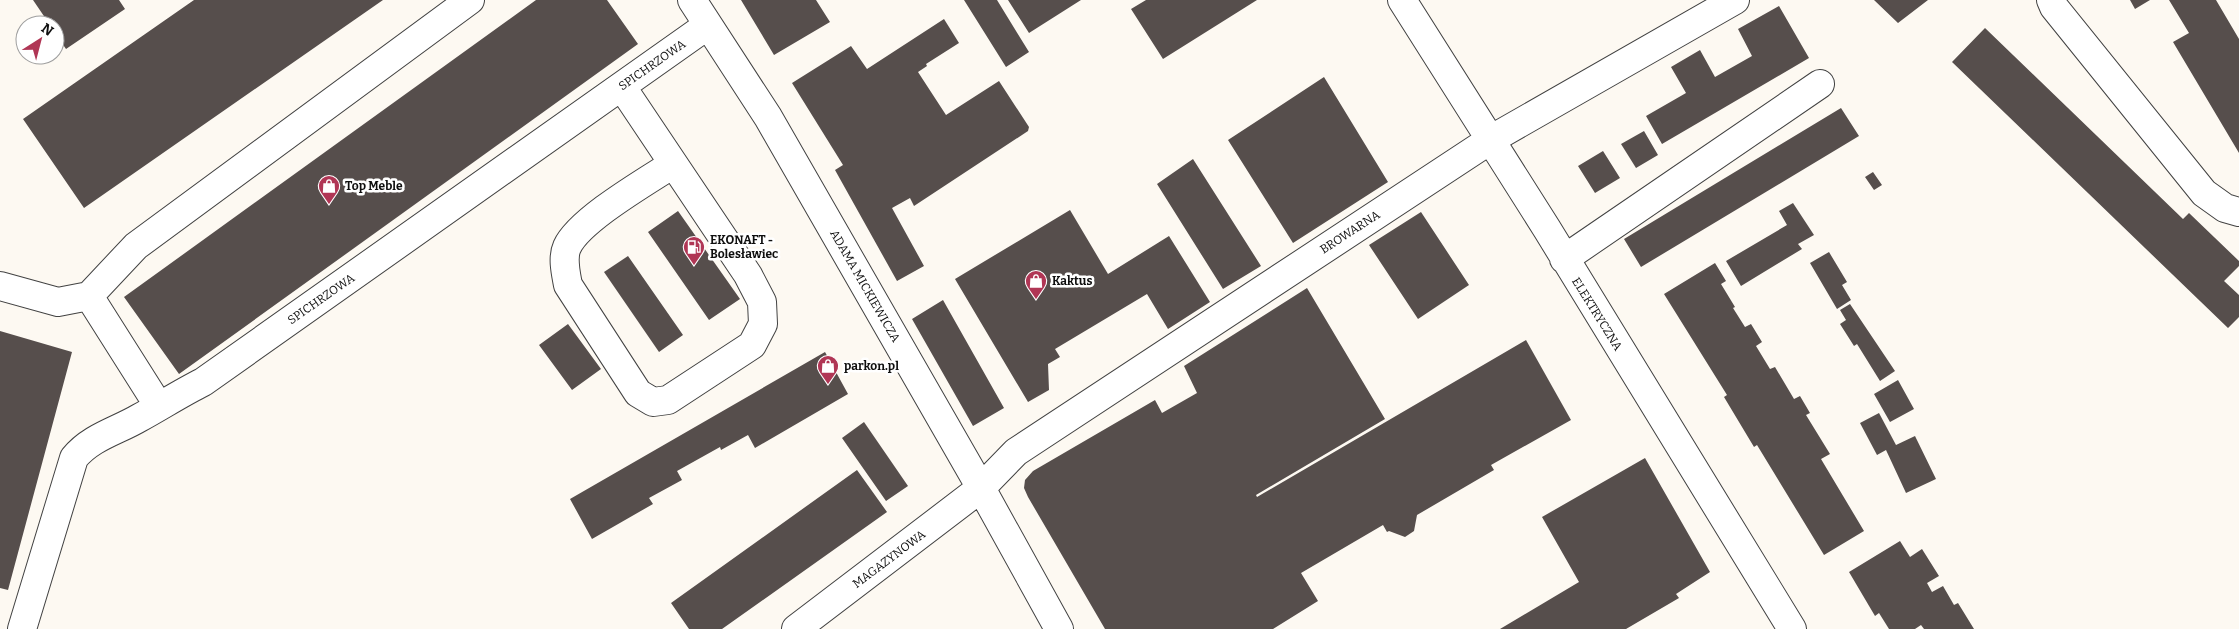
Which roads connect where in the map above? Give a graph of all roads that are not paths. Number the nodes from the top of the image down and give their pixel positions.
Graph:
1 (470, 0) edge
2 (692, 0) edge
3 (1402, 0) edge
4 (1735, 0) edge
5 (2051, 0) edge
6 (708, 25) junction
7 (1820, 84) dead end
8 (622, 87) junction
9 (1490, 140) junction
10 (673, 164) junction
11 (2239, 212) edge
12 (1564, 259) junction
13 (0, 286) edge
14 (89, 296) junction
15 (158, 406) junction
16 (981, 488) junction
17 (22, 629) edge
18 (796, 629) edge
19 (1059, 629) edge
20 (1792, 629) edge

1 - 14 street
2 - 6 street, ADAMA MICKIEWICZA
3 - 9 street, ELEKTRYCZNA
4 - 9 street, BROWARNA
5 - 11 street
6 - 8 street, SPICHRZOWA
6 - 16 street, ADAMA MICKIEWICZA
7 - 12 street
8 - 10 street
8 - 15 street, SPICHRZOWA
9 - 12 street, ELEKTRYCZNA
9 - 16 street, BROWARNA
10 - 10 street
12 - 20 street, ELEKTRYCZNA
13 - 14 street
14 - 15 street
15 - 17 street, SPICHRZOWA
16 - 18 street, MAGAZYNOWA
16 - 19 street, ADAMA MICKIEWICZA

